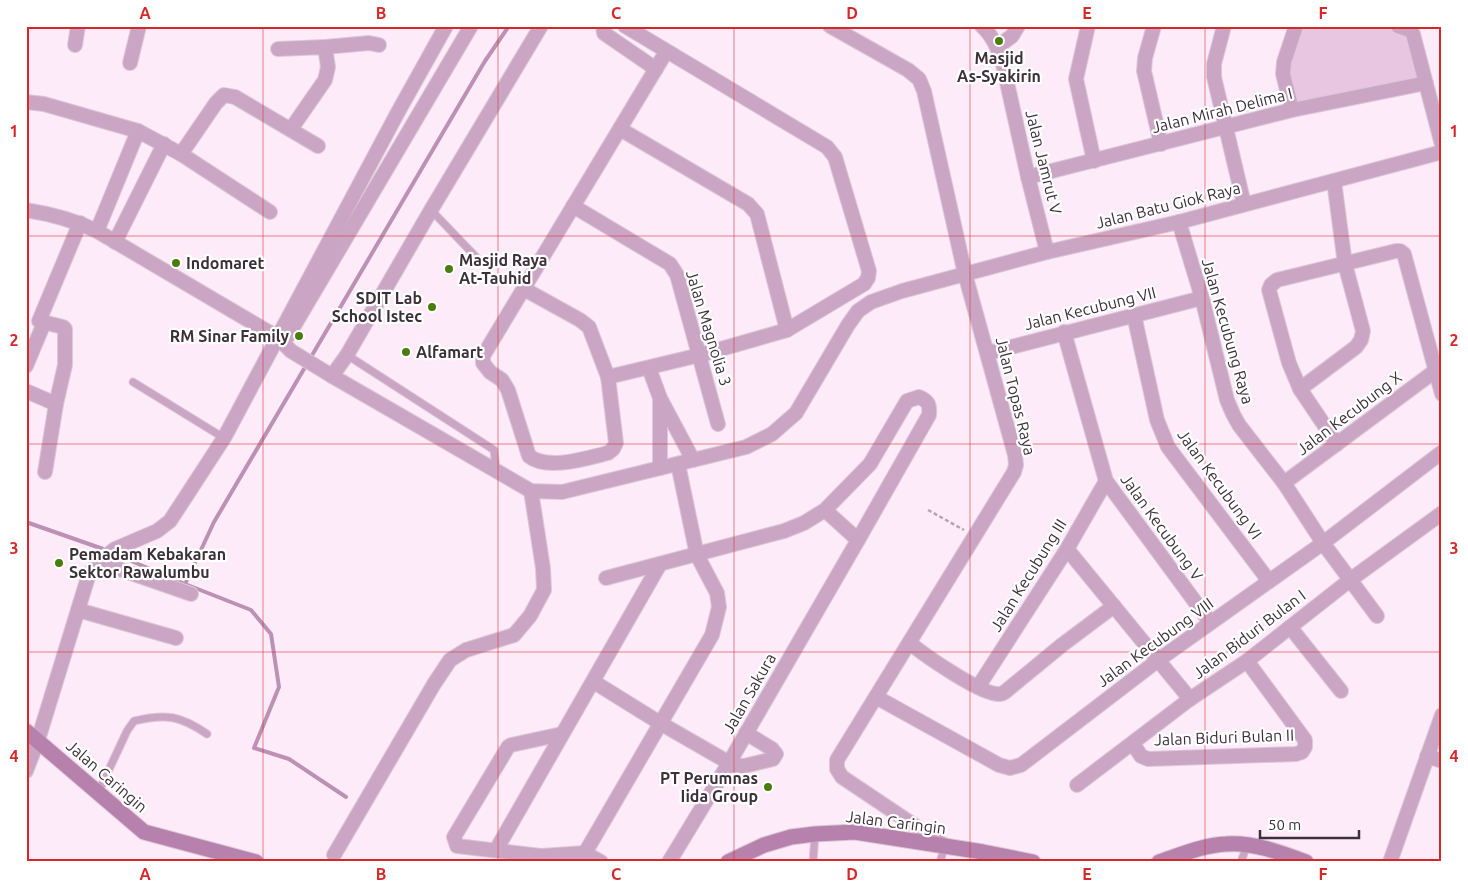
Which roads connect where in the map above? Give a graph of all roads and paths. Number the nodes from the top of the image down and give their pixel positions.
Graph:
1 (78, 26) edge
2 (139, 26) edge
3 (446, 26) edge
4 (471, 26) edge
5 (541, 26) edge
6 (603, 26) edge
7 (625, 26) edge
8 (830, 26) edge
9 (982, 26) edge
10 (1018, 26) edge
11 (1088, 26) edge
12 (1154, 26) edge
13 (1224, 26) edge
14 (1296, 26) edge
15 (1398, 26) edge
16 (75, 45) dead end
17 (379, 45) dead end
18 (997, 46) junction
19 (325, 47) junction
20 (278, 49) dead end
21 (666, 52) junction
22 (130, 63) dead end
23 (656, 69) junction
24 (1426, 83) junction
25 (26, 102) edge
26 (1292, 110) junction
27 (1225, 128) junction
28 (291, 129) junction
29 (620, 129) junction
30 (138, 131) junction
31 (164, 144) junction
32 (1161, 144) junction
33 (1442, 145) edge
34 (318, 146) dead end
35 (1442, 152) edge
36 (181, 154) junction
37 (1094, 161) junction
38 (1028, 177) junction
39 (1334, 181) junction
40 (1244, 204) junction
41 (573, 206) junction
42 (26, 210) edge
43 (431, 210) junction
44 (270, 212) dead end
45 (1179, 222) junction
46 (80, 223) junction
47 (97, 230) junction
48 (114, 242) junction
49 (1047, 252) junction
50 (478, 259) dead end
51 (1345, 264) junction
52 (965, 274) junction
53 (524, 288) junction
54 (1202, 298) junction
55 (1134, 315) junction
56 (36, 321) edge
57 (787, 330) junction
58 (1064, 332) junction
59 (284, 344) junction
60 (988, 353) junction
61 (347, 355) junction
62 (700, 355) junction
63 (26, 366) edge
64 (649, 368) junction
65 (1435, 372) junction
66 (327, 373) junction
67 (608, 377) junction
68 (133, 382) dead end
69 (1300, 389) junction
70 (26, 391) edge
71 (1442, 394) edge
72 (660, 398) junction
73 (56, 404) junction
74 (718, 424) dead end
75 (224, 438) junction
76 (1337, 444) junction
77 (1442, 452) edge
78 (693, 460) junction
79 (678, 464) junction
80 (660, 468) junction
81 (496, 470) junction
82 (45, 472) dead end
83 (1106, 481) junction
84 (1284, 483) junction
85 (531, 491) junction
86 (826, 510) junction
87 (928, 510) dead end
88 (1442, 513) edge
89 (975, 536) junction
90 (858, 540) junction
91 (1323, 543) junction
92 (1067, 548) junction
93 (107, 555) junction
94 (696, 555) junction
95 (660, 564) junction
96 (606, 578) dead end
97 (1350, 580) junction
98 (1269, 581) junction
99 (190, 594) dead end
100 (1114, 606) junction
101 (78, 610) junction
102 (1378, 616) dead end
103 (1210, 622) junction
104 (1290, 627) junction
105 (176, 638) dead end
106 (910, 643) junction
107 (1157, 660) junction
108 (1246, 661) junction
109 (594, 682) junction
110 (978, 687) junction
111 (1341, 691) dead end
112 (876, 697) junction
113 (1190, 699) junction
114 (1442, 715) edge
115 (660, 723) junction
116 (746, 733) junction
117 (207, 734) dead end
118 (562, 734) junction
119 (32, 735) edge
120 (1133, 744) junction
121 (1427, 756) junction
122 (1442, 761) edge
123 (729, 763) junction
124 (26, 771) edge
125 (1077, 785) dead end
126 (98, 792) junction
127 (815, 834) junction
128 (1247, 845) junction
129 (945, 846) junction
130 (496, 850) junction
131 (585, 853) junction
132 (334, 855) dead end
133 (982, 857) edge
134 (239, 859) edge
135 (256, 862) edge
136 (601, 862) edge
137 (669, 862) edge
138 (728, 862) edge
139 (813, 862) edge
140 (940, 862) edge
141 (1033, 862) edge
142 (1158, 862) edge
143 (1240, 862) edge
144 (1306, 862) edge
145 (1390, 862) edge

1 - 16 street
2 - 22 street
3 - 59 street
4 - 59 street
5 - 43 street
6 - 23 street
7 - 21 street
8 - 52 street, Jalan Topas Raya
9 - 18 street, Jalan Jamrut V
10 - 18 street
11 - 37 street
12 - 32 street
13 - 27 street
14 - 26 street
15 - 24 street
17 - 19 street
18 - 38 street, Jalan Jamrut V
19 - 20 street
19 - 28 street
21 - 23 street
21 - 57 street
23 - 29 street
24 - 26 street, Jalan Mirah Delima I
24 - 33 street
25 - 30 street
26 - 27 street, Jalan Mirah Delima I
27 - 32 street, Jalan Mirah Delima I
27 - 40 street
28 - 34 street
28 - 36 street
29 - 41 street
29 - 57 street
30 - 31 street
30 - 47 street
31 - 36 street
31 - 48 street
32 - 37 street, Jalan Mirah Delima I
35 - 39 street, Jalan Batu Giok Raya
36 - 44 street
37 - 38 street, Jalan Mirah Delima I
38 - 49 street, Jalan Jamrut V
39 - 40 street, Jalan Batu Giok Raya
39 - 51 street
40 - 45 street, Jalan Batu Giok Raya
41 - 53 street
41 - 62 street, Jalan Magnolia 3
42 - 46 street
43 - 50 lane
43 - 61 street
45 - 49 street, Jalan Batu Giok Raya
45 - 54 street, Jalan Kecubung Raya
46 - 47 street
46 - 56 street
47 - 48 street
48 - 59 street
49 - 52 street, Jalan Batu Giok Raya
51 - 65 street
51 - 69 street
51 - 69 street
52 - 60 street, Jalan Topas Raya
52 - 78 street, Jalan Batu Giok Raya
53 - 67 street
53 - 67 street
54 - 55 street, Jalan Kecubung VII
54 - 84 street, Jalan Kecubung Raya
55 - 58 street, Jalan Kecubung VII
55 - 98 street, Jalan Kecubung VI
56 - 63 street
56 - 73 street
57 - 62 street
58 - 60 street, Jalan Kecubung VII
58 - 83 street, Jalan Kecubung V
59 - 66 street
59 - 75 street
60 - 89 street, Jalan Topas Raya
61 - 66 street
61 - 81 lane
62 - 64 street
62 - 74 street, Jalan Magnolia 3
64 - 67 street
64 - 72 street
65 - 71 street
65 - 76 street, Jalan Kecubung X
66 - 81 street
68 - 75 lane
69 - 76 street
70 - 73 street
72 - 78 street
72 - 80 street
73 - 82 street
75 - 93 street
76 - 84 street, Jalan Kecubung X
77 - 91 street, Jalan Kecubung VIII
78 - 79 street
79 - 80 street
79 - 94 street
80 - 85 street
81 - 85 street
83 - 92 street, Jalan Kecubung III
83 - 103 street, Jalan Kecubung V
84 - 91 street, Jalan Kecubung Raya
85 - 132 street
86 - 90 street
86 - 90 street, Jalan Sakura
86 - 94 street
87 - 89 path
88 - 97 street, Jalan Biduri Bulan I
89 - 106 street, Jalan Topas Raya
90 - 116 street, Jalan Sakura
91 - 97 street, Jalan Kecubung Raya
91 - 98 street, Jalan Kecubung VIII
92 - 100 street
92 - 110 street, Jalan Kecubung III
93 - 99 street
93 - 101 street
94 - 95 street
94 - 115 street
95 - 96 street
95 - 109 street
97 - 102 street, Jalan Kecubung Raya
97 - 104 street, Jalan Biduri Bulan I
98 - 103 street, Jalan Kecubung VIII
100 - 107 street
100 - 110 street
101 - 105 street
101 - 119 street
103 - 107 street, Jalan Kecubung VIII
104 - 108 street, Jalan Biduri Bulan I
104 - 111 street
106 - 110 street
106 - 112 street, Jalan Topas Raya
107 - 112 street, Jalan Kecubung VIII
107 - 113 street
108 - 113 street, Jalan Biduri Bulan I
108 - 120 street, Jalan Biduri Bulan II
109 - 115 street
109 - 118 street
112 - 129 street, Jalan Topas Raya
113 - 120 street, Jalan Biduri Bulan I
114 - 121 street
115 - 123 street
115 - 131 street
116 - 123 street, Jalan Sakura
116 - 123 street
117 - 126 lane
118 - 130 street
118 - 130 street
119 - 124 street
119 - 126 main road, Jalan Caringin
120 - 125 street, Jalan Biduri Bulan I
121 - 122 street
121 - 145 street
123 - 137 street, Jalan Sakura
126 - 134 main road, Jalan Caringin
127 - 129 main road, Jalan Caringin
127 - 138 main road, Jalan Caringin
127 - 139 lane
128 - 142 main road
128 - 143 lane
128 - 144 main road
129 - 133 main road, Jalan Caringin
129 - 140 lane
130 - 131 street
131 - 136 street
133 - 141 main road, Jalan Caringin
134 - 135 main road, Jalan Caringin

